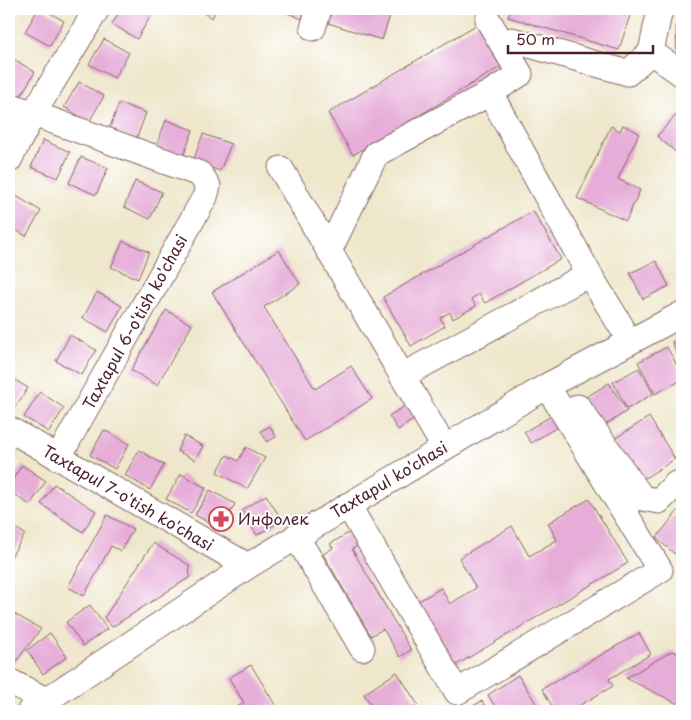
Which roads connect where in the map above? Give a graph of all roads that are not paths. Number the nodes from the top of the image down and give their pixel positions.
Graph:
1 (97, 9) edge
2 (660, 9) edge
3 (488, 20) dead end
4 (512, 40) dead end
5 (651, 52) junction
6 (682, 74) edge
7 (490, 92) junction
8 (9, 105) edge
9 (33, 114) junction
10 (9, 160) edge
11 (281, 169) dead end
12 (329, 251) junction
13 (589, 274) junction
14 (682, 314) edge
15 (621, 326) dead end
16 (402, 376) junction
17 (553, 383) junction
18 (9, 429) edge
19 (444, 447) junction
20 (58, 458) junction
21 (676, 484) dead end
22 (348, 505) junction
23 (296, 536) junction
24 (248, 566) junction
25 (362, 648) dead end
26 (9, 681) edge
27 (38, 706) edge

1 - 9 street
2 - 5 street
3 - 7 street
4 - 5 street
5 - 6 street
7 - 12 street
7 - 13 street
8 - 9 street
9 - 10 street
9 - 20 street, Taxtapul 6-o'tish ko'chasi
11 - 12 street
12 - 16 street
13 - 15 street
13 - 16 street
14 - 17 street, Taxtapul ko'chasi
16 - 19 street
17 - 19 street, Taxtapul ko'chasi
17 - 21 street
17 - 22 street
18 - 20 street, Taxtapul 7-o'tish ko'chasi
19 - 22 street, Taxtapul ko'chasi
20 - 24 street, Taxtapul 7-o'tish ko'chasi
22 - 23 street, Taxtapul ko'chasi
23 - 24 street, Taxtapul ko'chasi
23 - 25 street
24 - 27 street, Taxtapul ko'chasi
26 - 27 street

